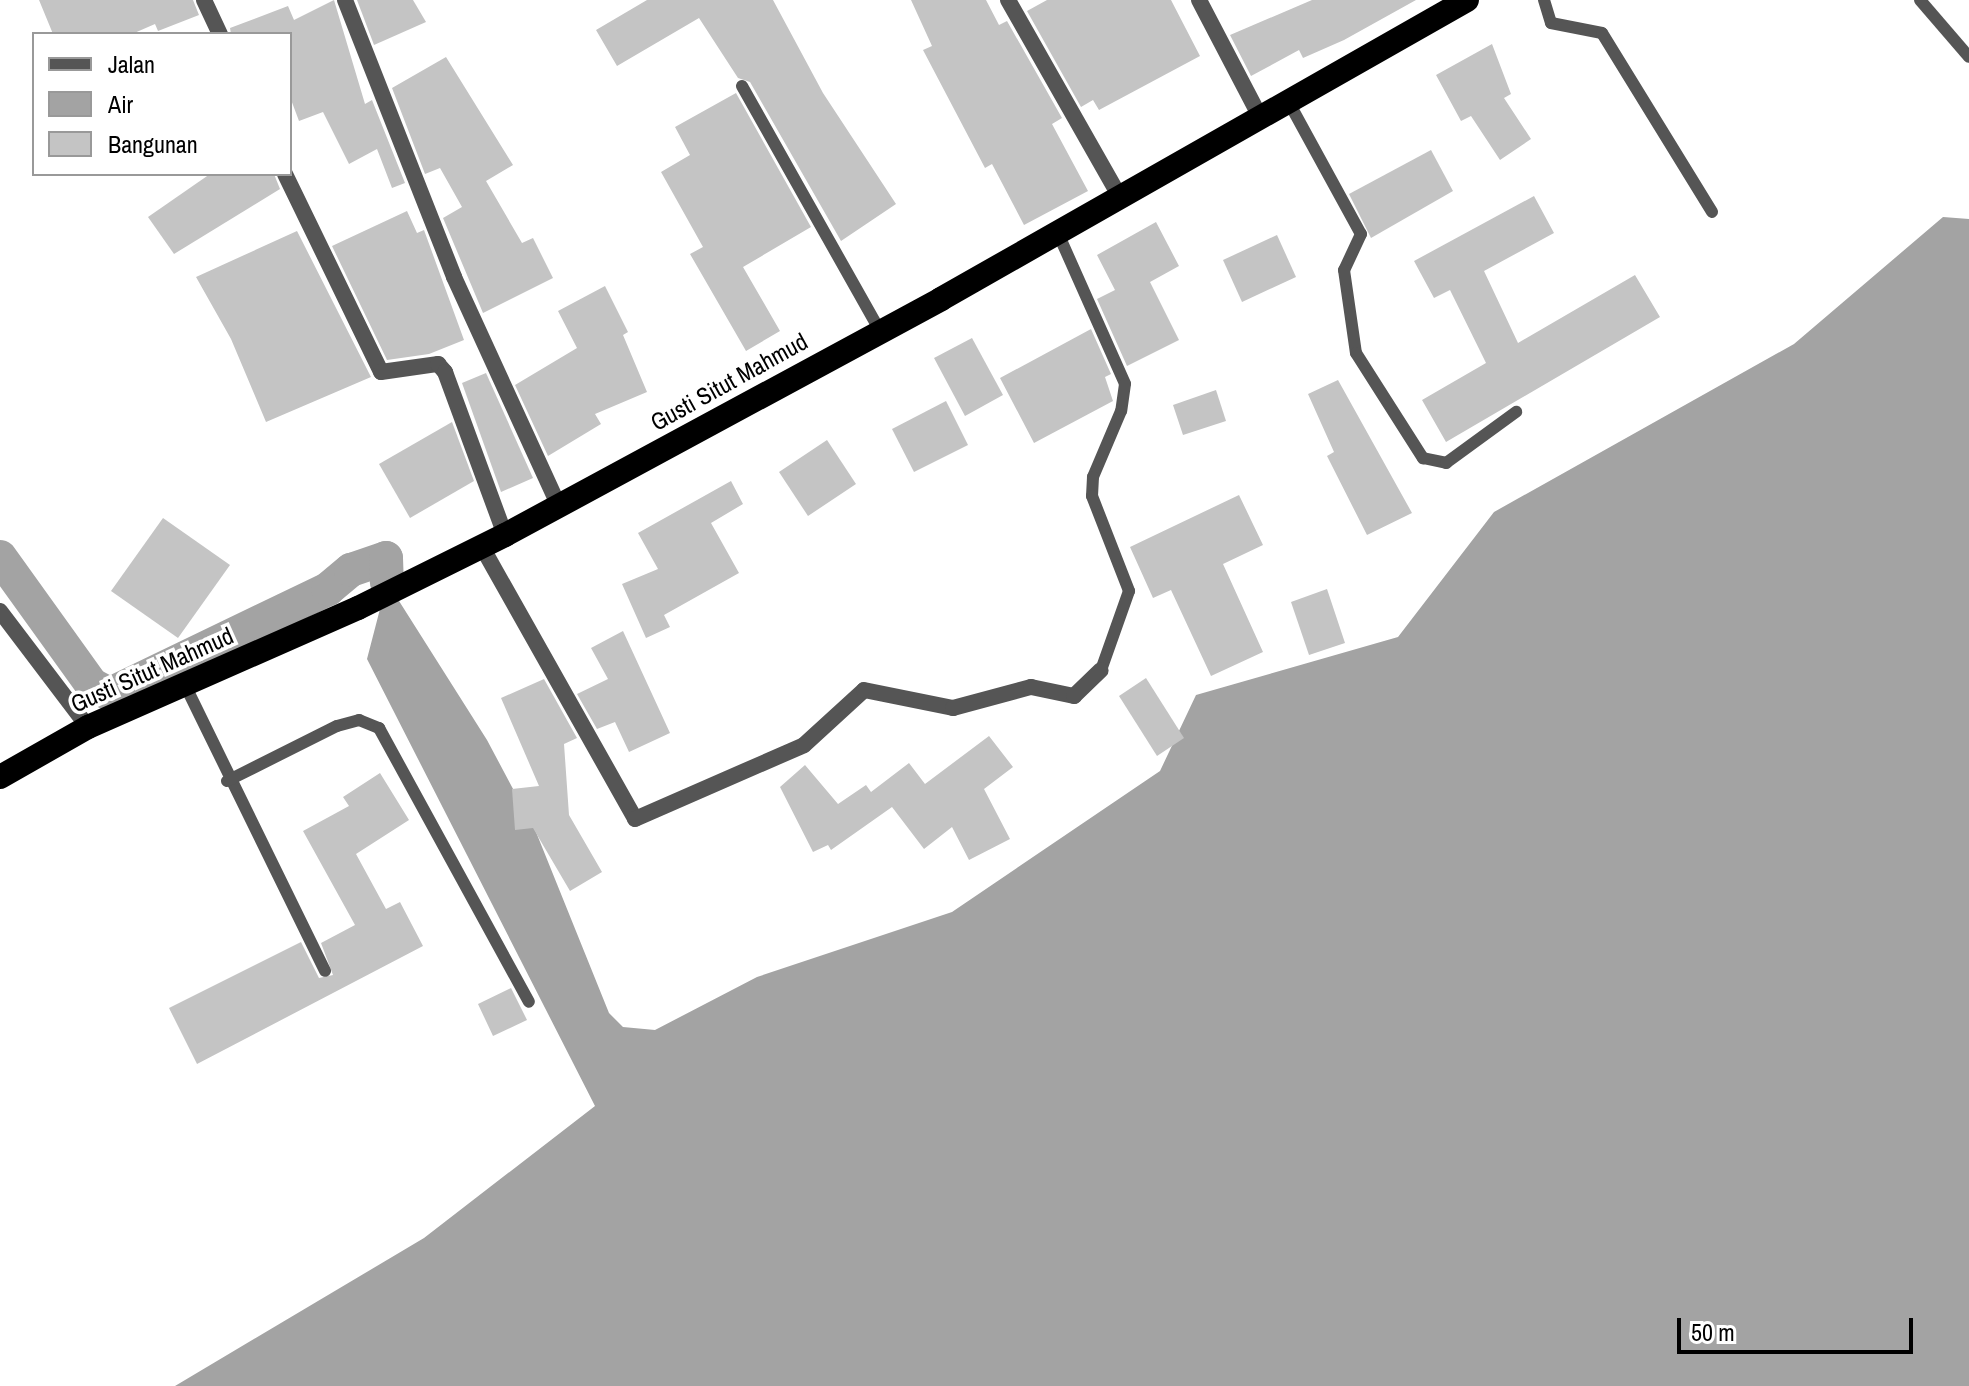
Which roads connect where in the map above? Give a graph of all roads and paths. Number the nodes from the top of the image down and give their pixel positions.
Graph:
1 (204, 0) edge
2 (345, 0) edge
3 (1008, 0) edge
4 (1199, 0) edge
5 (1467, 0) edge
6 (1544, 0) edge
7 (1920, 0) edge
8 (219, 32) edge
9 (1969, 57) edge
10 (742, 86) dead end
11 (1287, 99) junction
12 (1259, 115) junction
13 (286, 176) edge
14 (1120, 197) junction
15 (1712, 212) dead end
16 (1057, 231) junction
17 (880, 331) junction
18 (1516, 412) dead end
19 (559, 506) junction
20 (505, 535) junction
21 (482, 547) junction
22 (0, 611) edge
23 (1101, 670) joint
24 (186, 687) junction
25 (88, 727) junction
26 (0, 777) edge
27 (227, 781) junction
28 (325, 971) dead end
29 (529, 1002) dead end

1 - 8 street
2 - 19 street
3 - 14 street
4 - 12 street
5 - 11 highway, Gusti Situt Mahmud
6 - 15 lane
7 - 9 lane
10 - 17 lane
11 - 12 highway, Gusti Situt Mahmud
11 - 18 lane
12 - 14 highway, Gusti Situt Mahmud
13 - 20 street
14 - 16 highway, Gusti Situt Mahmud
16 - 17 highway, Gusti Situt Mahmud
16 - 23 lane
17 - 19 highway, Gusti Situt Mahmud
19 - 20 highway, Gusti Situt Mahmud
20 - 21 highway, Gusti Situt Mahmud
21 - 23 street
21 - 24 highway, Gusti Situt Mahmud
22 - 25 street
24 - 25 highway, Gusti Situt Mahmud
24 - 27 lane
25 - 26 highway, Gusti Situt Mahmud
27 - 28 lane
27 - 29 lane

